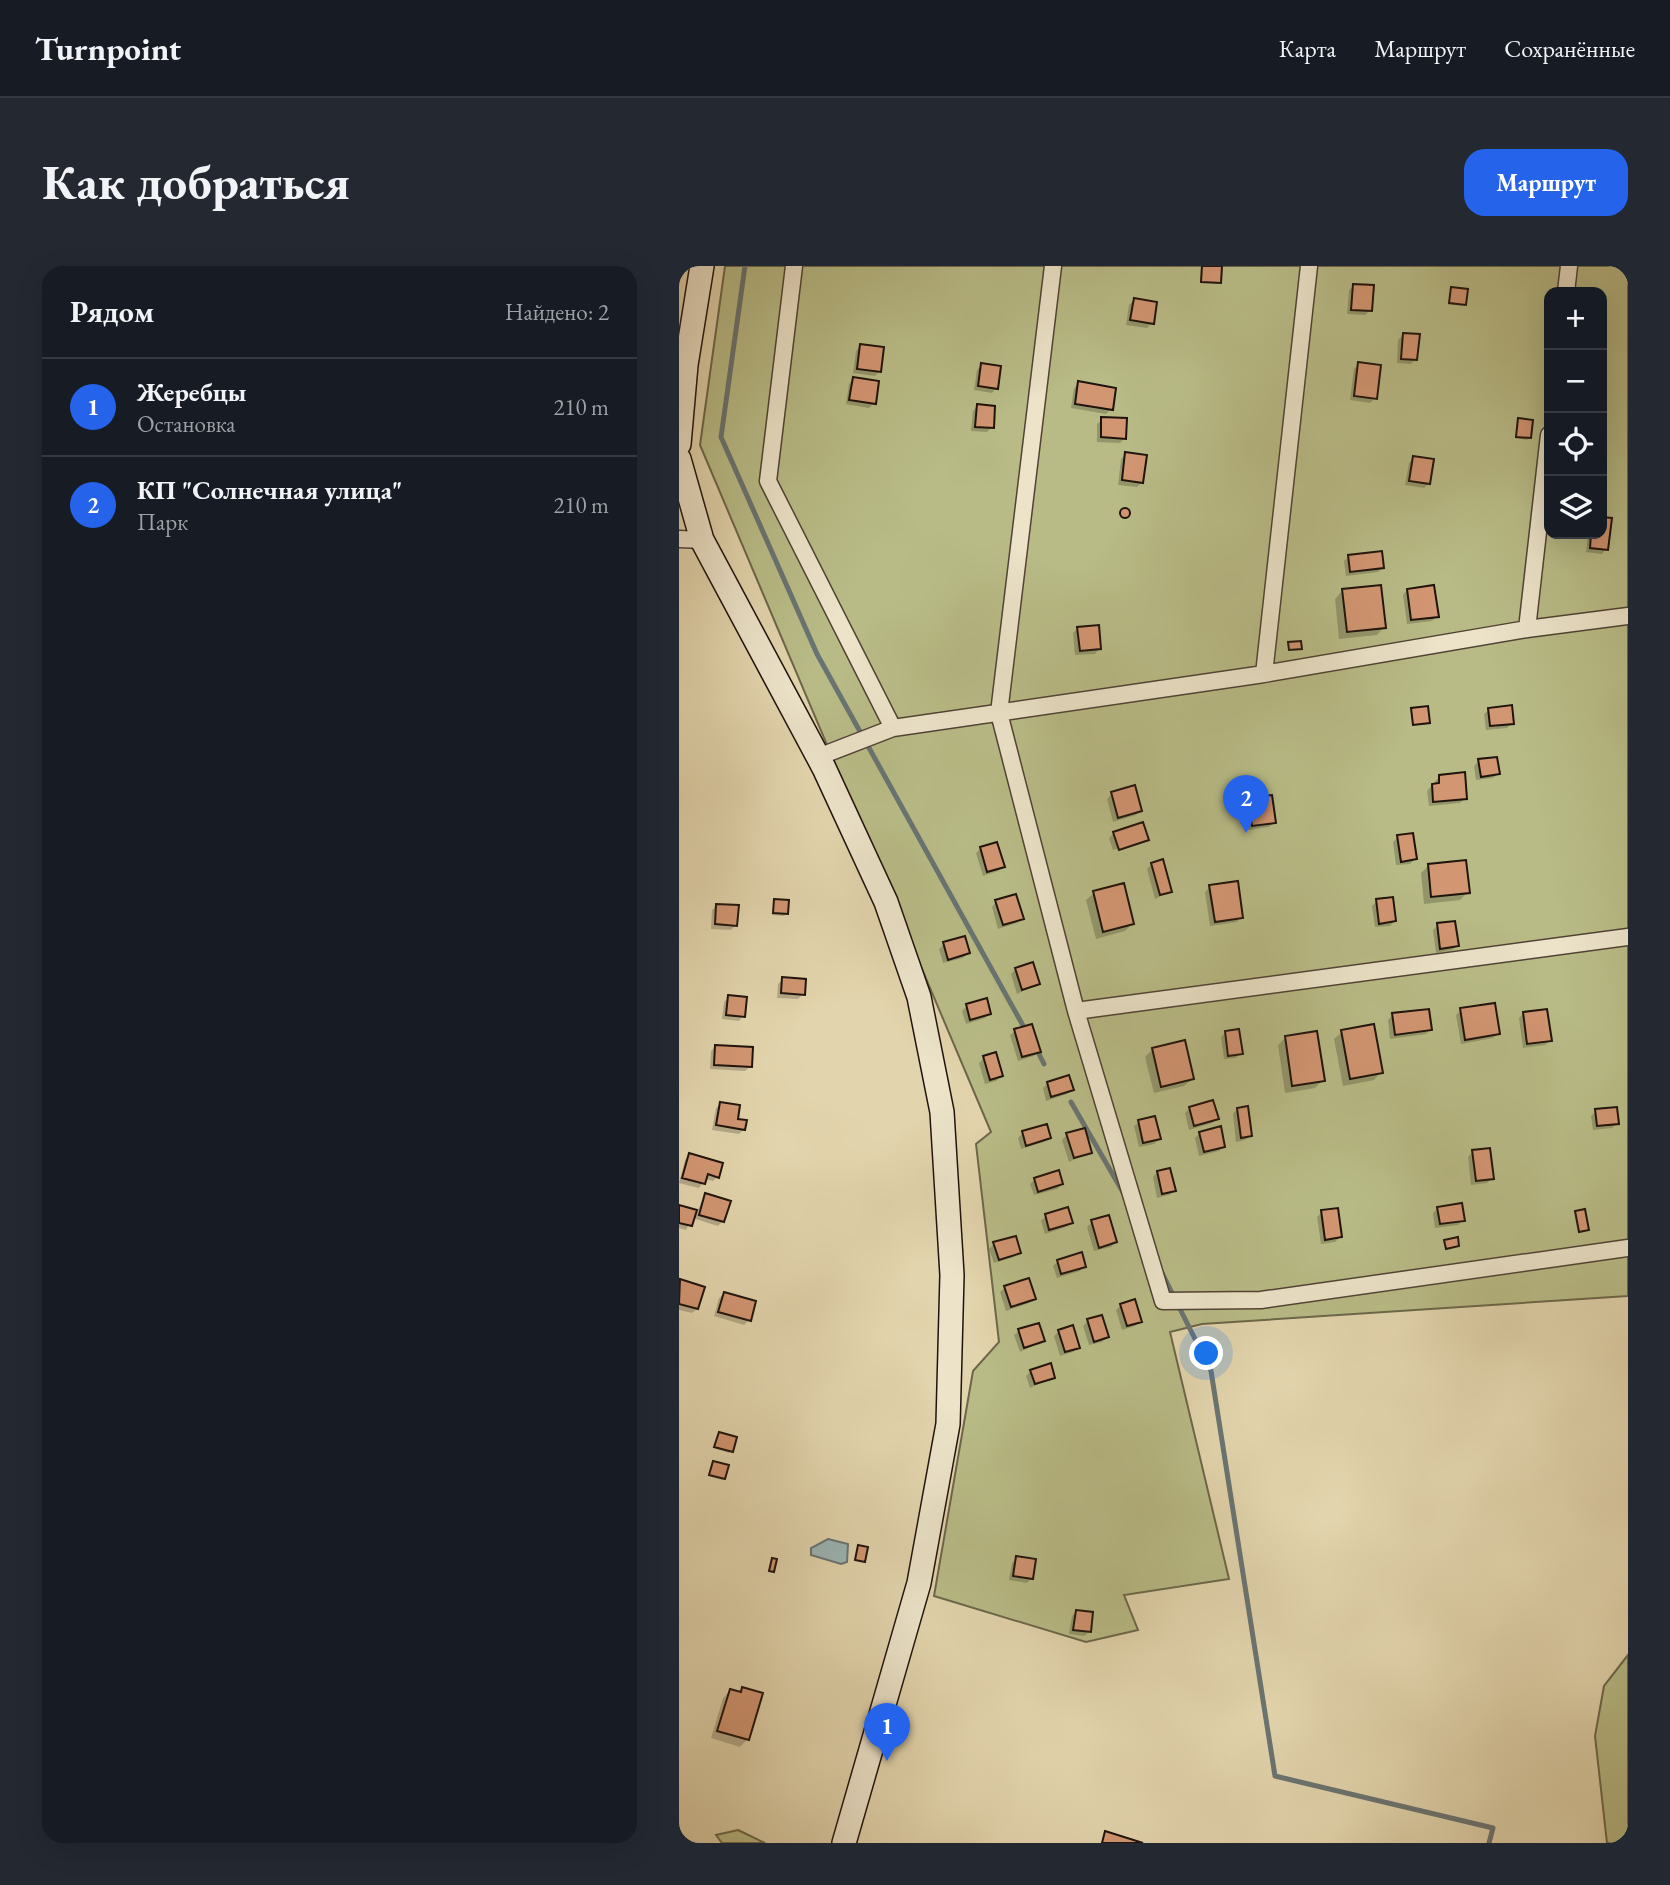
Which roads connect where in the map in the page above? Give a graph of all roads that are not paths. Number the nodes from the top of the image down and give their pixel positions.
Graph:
1 (702, 266) edge
2 (795, 266) edge
3 (1053, 266) edge
4 (1309, 266) edge
5 (1569, 266) edge
6 (1567, 287) edge
7 (679, 444) edge
8 (679, 459) edge
9 (1544, 476) edge
10 (679, 539) edge
11 (702, 540) junction
12 (1628, 616) edge
13 (1527, 629) junction
14 (1264, 674) junction
15 (999, 713) junction
16 (893, 728) junction
17 (818, 757) junction
18 (1628, 937) edge
19 (1076, 1011) junction
20 (1628, 1248) edge
21 (844, 1843) edge

1 - 7 main road
2 - 16 street
3 - 15 street
4 - 14 street
5 - 6 street
8 - 11 main road
9 - 13 street
10 - 11 street
11 - 17 main road
12 - 13 street
13 - 14 street
14 - 15 street
15 - 16 street
15 - 19 street
16 - 17 street
17 - 21 main road
18 - 19 street
19 - 20 street

